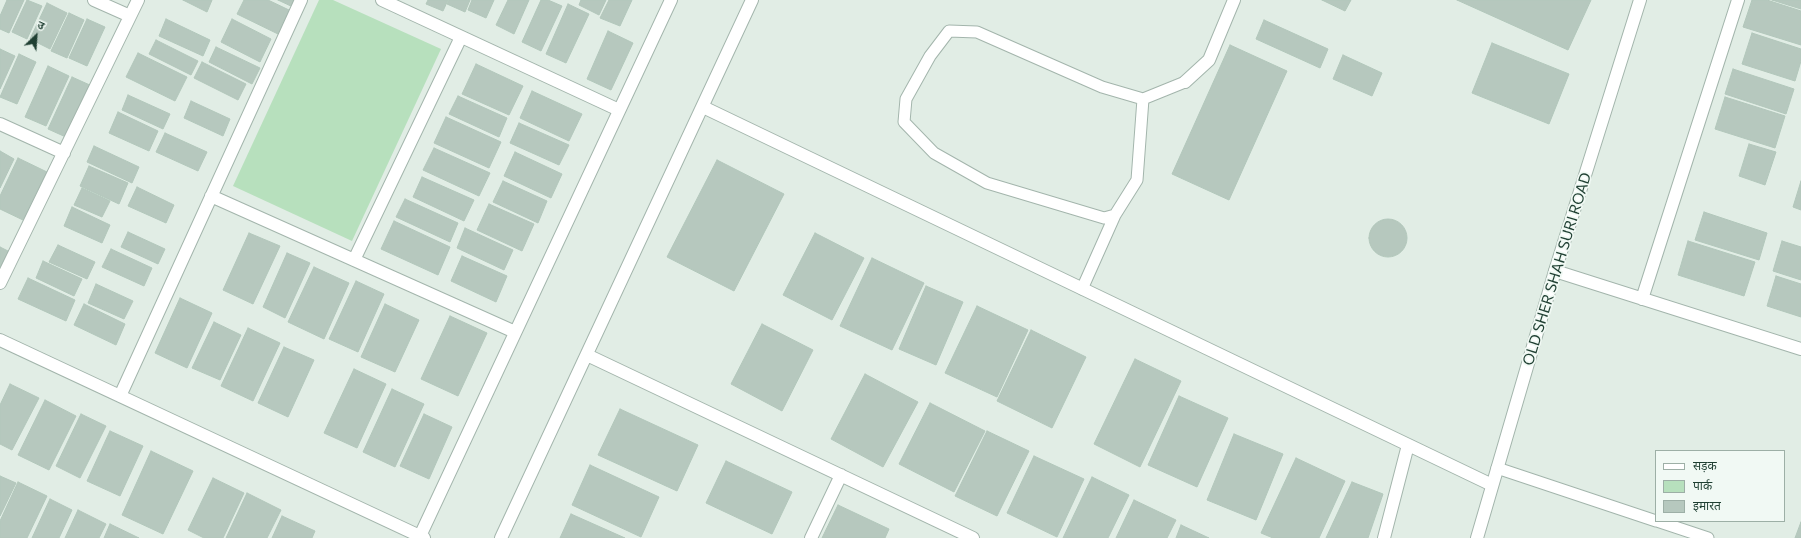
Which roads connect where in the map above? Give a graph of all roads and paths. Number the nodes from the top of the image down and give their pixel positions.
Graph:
1 (94, 0) edge
2 (138, 0) edge
3 (301, 0) edge
4 (382, 0) edge
5 (671, 0) edge
6 (752, 0) edge
7 (1234, 0) edge
8 (1640, 0) edge
9 (1738, 0) edge
10 (130, 16) junction
11 (462, 37) junction
12 (1185, 82) joint
13 (1143, 99) junction
14 (703, 107) junction
15 (619, 110) junction
16 (0, 124) edge
17 (64, 152) junction
18 (211, 196) junction
19 (1115, 215) junction
20 (354, 260) junction
21 (1555, 271) junction
22 (0, 283) edge
23 (1082, 289) junction
24 (1642, 299) junction
25 (515, 332) junction
26 (0, 340) edge
27 (1801, 349) edge
28 (587, 355) junction
29 (120, 396) junction
30 (1408, 445) junction
31 (1497, 468) junction
32 (841, 476) junction
33 (1492, 485) junction
34 (1655, 520) edge
35 (1660, 522) edge
36 (422, 537) edge
37 (502, 538) edge
38 (812, 538) edge
39 (973, 538) edge
40 (1384, 538) edge
41 (1477, 538) edge
42 (1708, 538) edge

1 - 10 street
2 - 10 street
3 - 18 street
4 - 11 street
5 - 15 street
6 - 14 street
7 - 12 street
8 - 21 street, OLD SHER SHAH SURI ROAD
9 - 24 street
10 - 17 street
11 - 15 street
11 - 20 street
12 - 13 lane
13 - 19 lane
13 - 19 lane
14 - 23 street
14 - 28 street
15 - 25 street
16 - 17 street
17 - 22 street
18 - 20 street
18 - 29 street
19 - 23 lane
20 - 25 street
21 - 24 street
21 - 31 street, OLD SHER SHAH SURI ROAD
23 - 30 street
24 - 27 street
25 - 36 street
26 - 29 street
28 - 32 street
28 - 37 street
29 - 36 street
30 - 33 street
30 - 40 street
31 - 33 street, OLD SHER SHAH SURI ROAD
31 - 34 lane
32 - 38 street
32 - 39 street
33 - 41 street, OLD SHER SHAH SURI ROAD
35 - 42 lane

